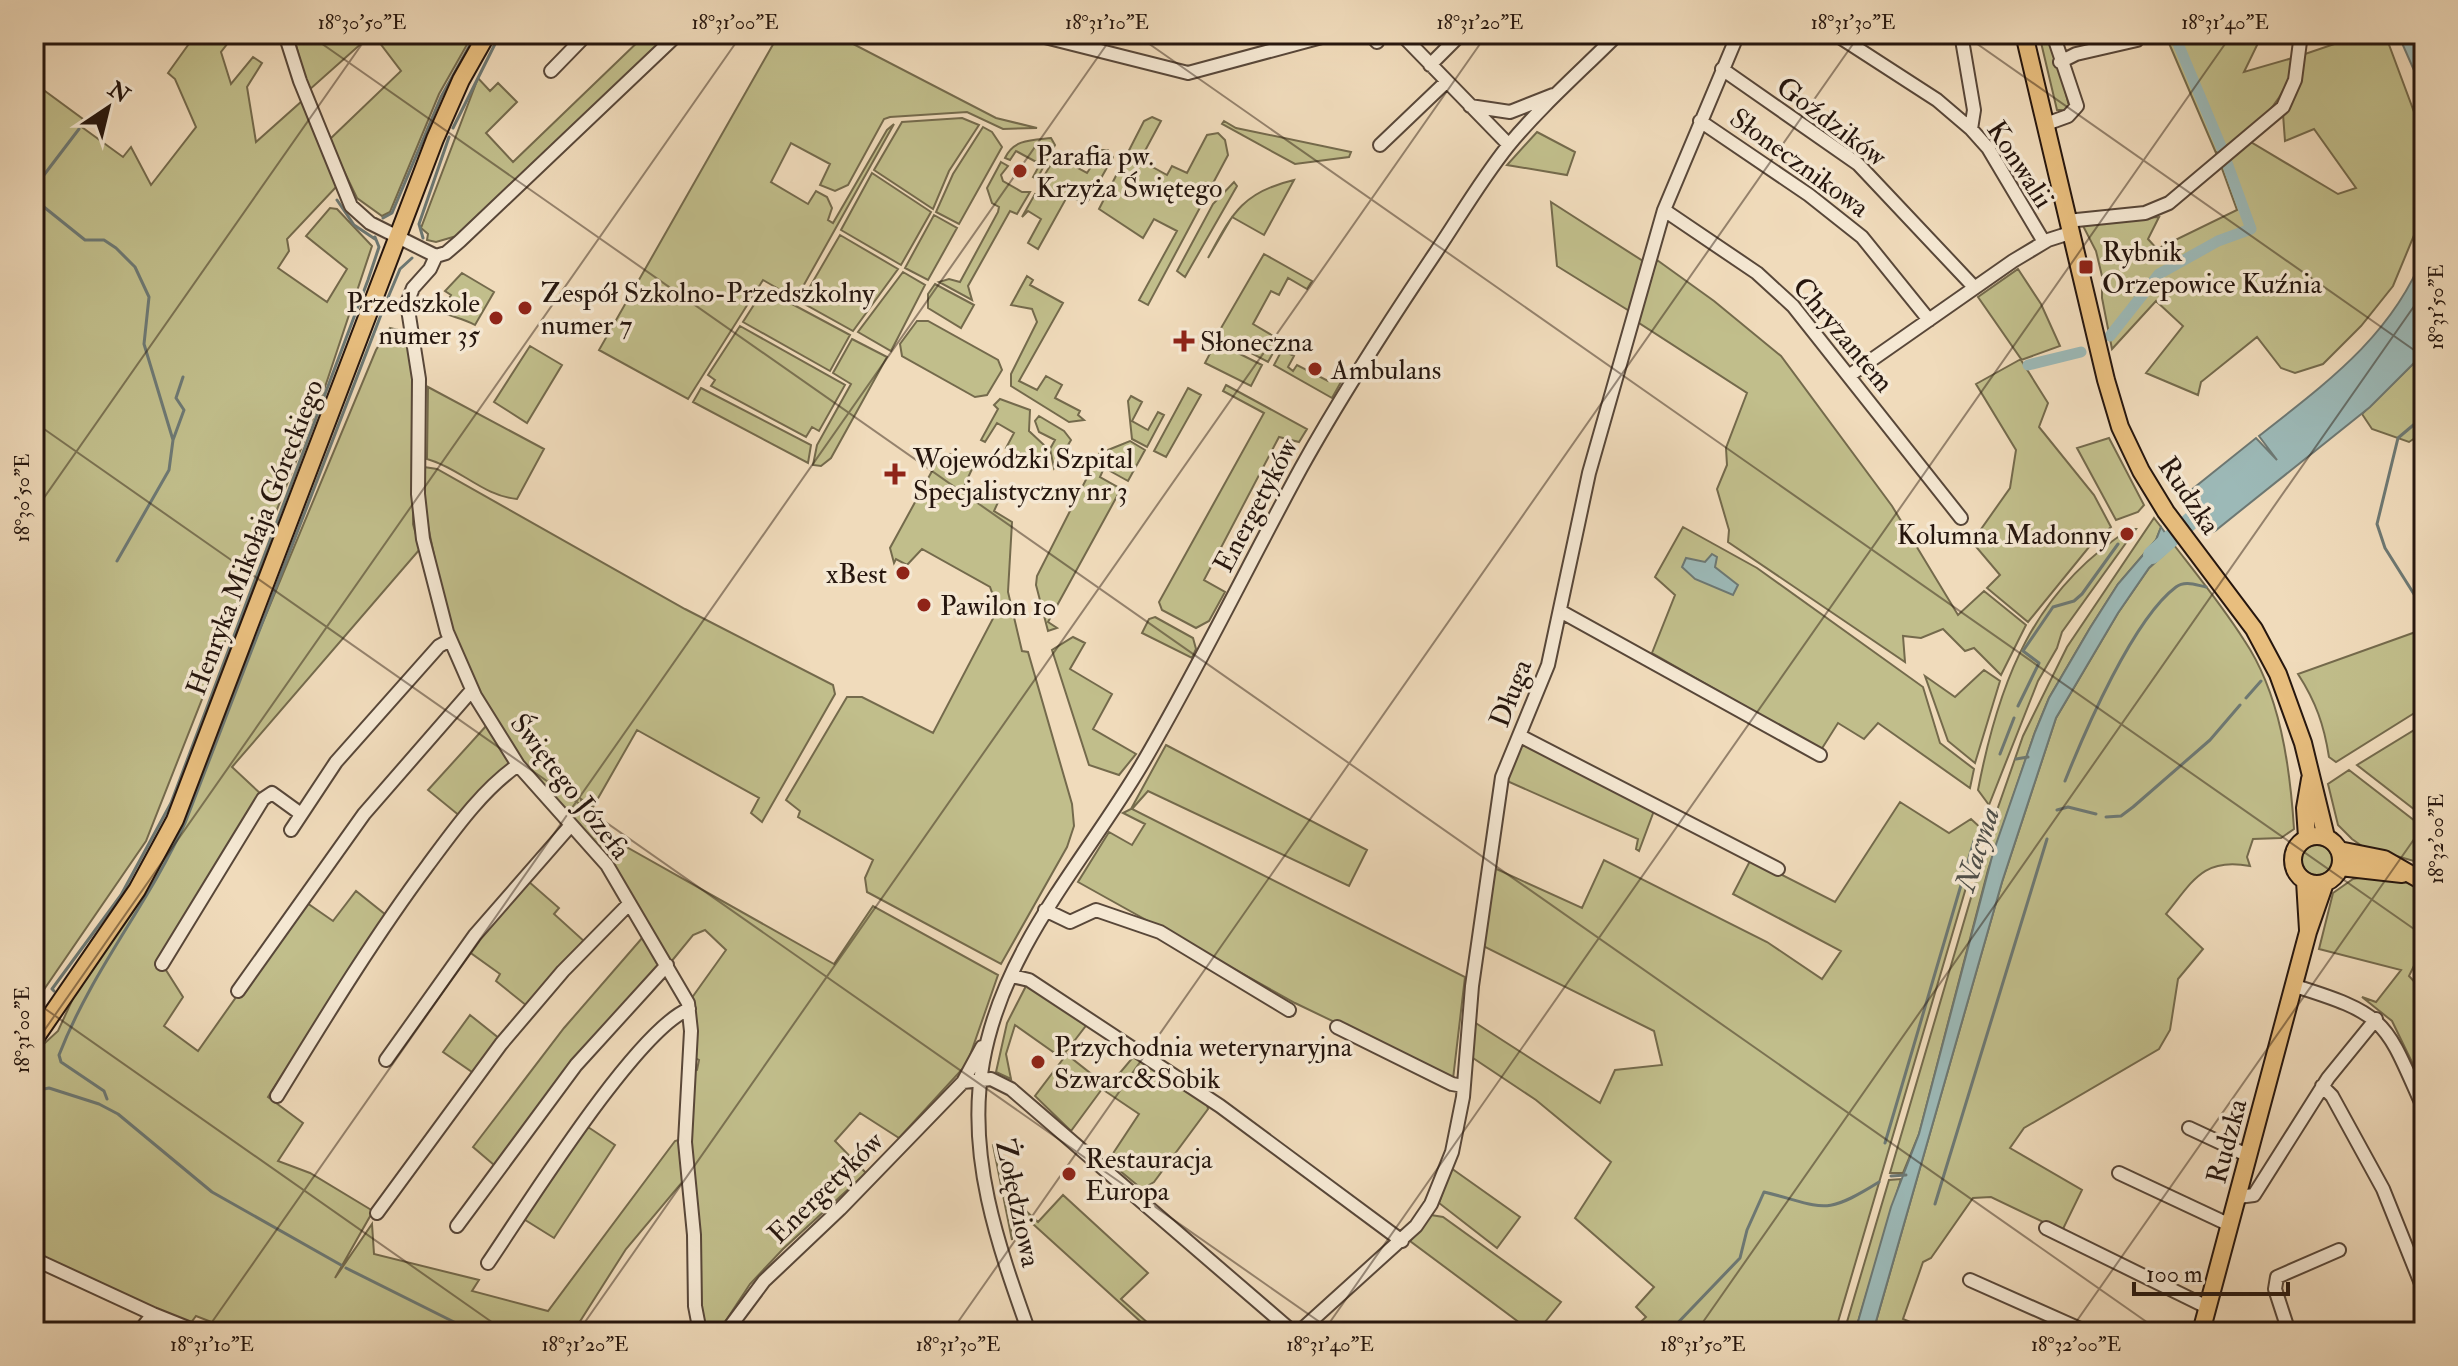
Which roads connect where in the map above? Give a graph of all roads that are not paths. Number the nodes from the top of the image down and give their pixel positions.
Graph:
1 (285, 34) edge
2 (487, 34) edge
3 (587, 34) edge
4 (678, 34) edge
5 (1333, 34) edge
6 (1401, 34) edge
7 (1461, 34) edge
8 (1618, 34) edge
9 (1738, 34) edge
10 (1835, 34) edge
11 (1961, 34) edge
12 (2024, 34) edge
13 (2053, 34) edge
14 (2301, 34) edge
15 (1039, 35) edge
16 (2137, 40) dead end
17 (2060, 62) junction
18 (1430, 65) junction
19 (1722, 69) junction
20 (551, 71) dead end
21 (1446, 82) junction
22 (1560, 92) junction
23 (1470, 106) junction
24 (1700, 121) junction
25 (2046, 124) junction
26 (1971, 129) junction
27 (1380, 145) dead end
28 (1509, 145) junction
29 (1664, 210) junction
30 (2068, 227) junction
31 (397, 238) junction
32 (2044, 242) junction
33 (436, 256) junction
34 (1974, 287) junction
35 (1929, 320) junction
36 (1850, 375) junction
37 (1961, 518) dead end
38 (1560, 611) junction
39 (450, 640) junction
40 (472, 690) junction
41 (1520, 736) junction
42 (1820, 755) dead end
43 (518, 765) junction
44 (2310, 779) junction
45 (301, 814) junction
46 (571, 825) junction
47 (291, 830) dead end
48 (2307, 837) junction
49 (2326, 837) junction
50 (2340, 859) junction
51 (1778, 869) dead end
52 (2418, 879) edge
53 (2305, 881) junction
54 (2325, 883) junction
55 (629, 904) junction
56 (1045, 910) junction
57 (2308, 932) junction
58 (162, 964) dead end
59 (667, 965) junction
60 (1012, 976) junction
61 (2295, 986) junction
62 (238, 991) dead end
63 (689, 1009) junction
64 (1289, 1010) dead end
65 (2376, 1019) junction
66 (1337, 1027) dead end
67 (988, 1036) junction
68 (34, 1040) edge
69 (386, 1060) dead end
70 (980, 1081) junction
71 (963, 1082) junction
72 (1463, 1086) junction
73 (2322, 1086) junction
74 (277, 1096) dead end
75 (2424, 1109) edge
76 (2189, 1128) dead end
77 (2249, 1156) junction
78 (2119, 1173) dead end
79 (2238, 1197) junction
80 (377, 1213) dead end
81 (2230, 1225) junction
82 (457, 1226) dead end
83 (2046, 1228) dead end
84 (1402, 1241) junction
85 (2339, 1250) dead end
86 (34, 1259) edge
87 (488, 1263) dead end
88 (1970, 1280) dead end
89 (2424, 1291) edge
90 (2207, 1307) junction
91 (153, 1314) junction
92 (139, 1332) edge
93 (198, 1332) edge
94 (700, 1332) edge
95 (726, 1332) edge
96 (1029, 1332) edge
97 (1296, 1332) edge
98 (2087, 1332) edge
99 (2201, 1332) edge
100 (2289, 1332) edge

1 - 31 street
2 - 31 main road, Henryka Mikołaja Góreckiego
3 - 20 street
4 - 33 street, Świętego Józefa
5 - 15 street
6 - 18 street
7 - 18 street
8 - 22 street, Energetyków
9 - 19 street, Długa
10 - 26 street, Konwalii
11 - 26 street
12 - 25 main road, Rudzka
13 - 17 street
14 - 30 street
16 - 17 street
17 - 25 street
18 - 21 street
19 - 24 street, Długa
19 - 34 street, Goździków
21 - 23 street
21 - 27 street
22 - 23 street
22 - 28 street, Energetyków
23 - 28 street
24 - 29 street, Długa
24 - 35 street, Słonecznikowa
25 - 30 main road, Rudzka
26 - 32 street, Konwalii
28 - 56 street, Energetyków
29 - 36 street, Chryzantem
29 - 38 street, Długa
30 - 32 street
30 - 44 main road, Rudzka
31 - 33 street
31 - 68 main road, Henryka Mikołaja Góreckiego
32 - 34 street
33 - 39 street, Świętego Józefa
34 - 35 street
35 - 36 street
36 - 37 street, Chryzantem
38 - 41 street, Długa
38 - 42 street
39 - 40 street, Świętego Józefa
39 - 45 street
40 - 43 street, Świętego Józefa
40 - 62 street
41 - 51 street
41 - 72 street, Długa
43 - 46 street, Świętego Józefa
43 - 74 street
44 - 48 main road, Rudzka
44 - 49 main road, Rudzka
45 - 47 street
45 - 58 street
46 - 55 street, Świętego Józefa
46 - 69 street
48 - 49 main road
48 - 53 main road
49 - 50 main road
50 - 52 main road
50 - 54 main road
53 - 54 main road
53 - 57 main road, Rudzka
54 - 57 main road, Rudzka
55 - 59 street, Świętego Józefa
55 - 80 street
56 - 60 street, Energetyków
56 - 64 street
57 - 61 main road, Rudzka
59 - 63 street, Świętego Józefa
59 - 82 street
60 - 67 street, Energetyków
60 - 84 street
61 - 65 street
61 - 77 main road, Rudzka
63 - 87 street
63 - 94 street, Świętego Józefa
65 - 73 street
65 - 75 street
66 - 72 street
67 - 70 street, Energetyków
67 - 71 street, Energetyków
70 - 71 street
70 - 96 street, Żołędziowa
70 - 97 street
71 - 95 street, Energetyków
72 - 84 street, Długa
73 - 79 street
73 - 89 street
76 - 77 street
77 - 79 main road, Rudzka
78 - 81 street, Rudzka
79 - 81 main road, Rudzka
81 - 90 main road, Rudzka
83 - 90 street
84 - 97 street, Długa
85 - 100 street
86 - 91 street
88 - 98 street
90 - 99 main road, Rudzka
91 - 92 street
91 - 93 street

